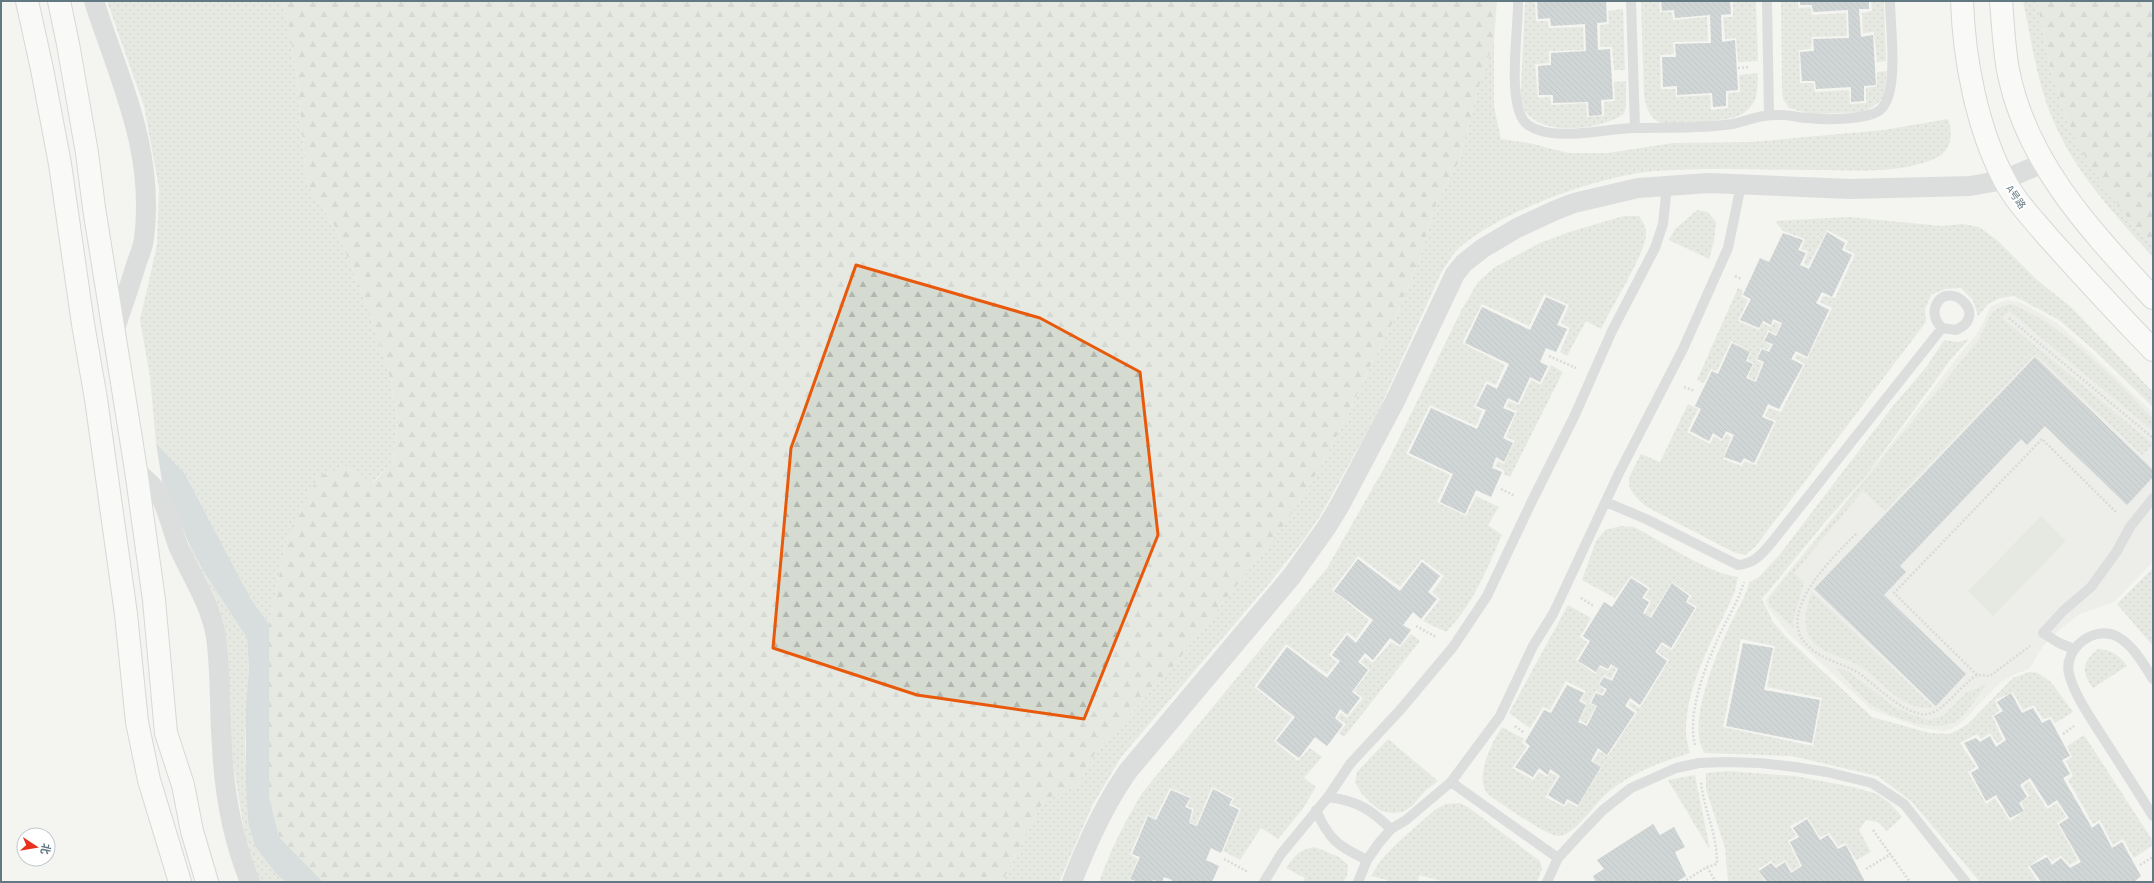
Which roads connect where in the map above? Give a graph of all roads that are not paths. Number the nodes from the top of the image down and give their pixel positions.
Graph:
1 (27, 1) edge
2 (59, 1) edge
3 (94, 1) edge
4 (1518, 1) edge
5 (1631, 1) edge
6 (1767, 1) edge
7 (1890, 1) edge
8 (1962, 1) edge
9 (2001, 1) edge
10 (1768, 115) junction
11 (1634, 128) junction
12 (2043, 163) junction
13 (2004, 180) junction
14 (1741, 185) junction
15 (1667, 186) junction
16 (2153, 298) edge
17 (1942, 328) dead end
18 (113, 334) junction
19 (2153, 350) edge
20 (136, 470) junction
21 (2153, 498) edge
22 (1606, 502) junction
23 (2074, 649) junction
24 (2153, 679) edge
25 (1452, 782) junction
26 (1328, 797) junction
27 (1316, 810) junction
28 (2153, 816) edge
29 (1391, 829) junction
30 (1558, 858) junction
31 (1366, 860) junction
32 (1264, 881) edge
33 (180, 882) edge
34 (207, 882) edge
35 (250, 882) edge
36 (1072, 882) edge
37 (1358, 882) edge
38 (1547, 882) edge
39 (1966, 882) edge

1 - 33 street
2 - 18 street
3 - 18 street
4 - 11 lane
5 - 11 lane
6 - 10 lane
7 - 10 lane
8 - 13 street, A号路
9 - 12 street
10 - 11 lane
12 - 13 street
12 - 16 street
13 - 14 street
13 - 19 street, A号路
14 - 15 street
14 - 22 lane
15 - 26 lane
15 - 36 street
17 - 22 lane
18 - 20 street
20 - 34 street
20 - 35 street
21 - 23 lane
22 - 25 lane
23 - 24 lane
23 - 28 lane
25 - 29 lane
25 - 30 lane
26 - 27 lane
26 - 29 lane
27 - 31 lane
27 - 32 lane
29 - 31 lane
30 - 38 lane
30 - 39 lane
31 - 37 lane

